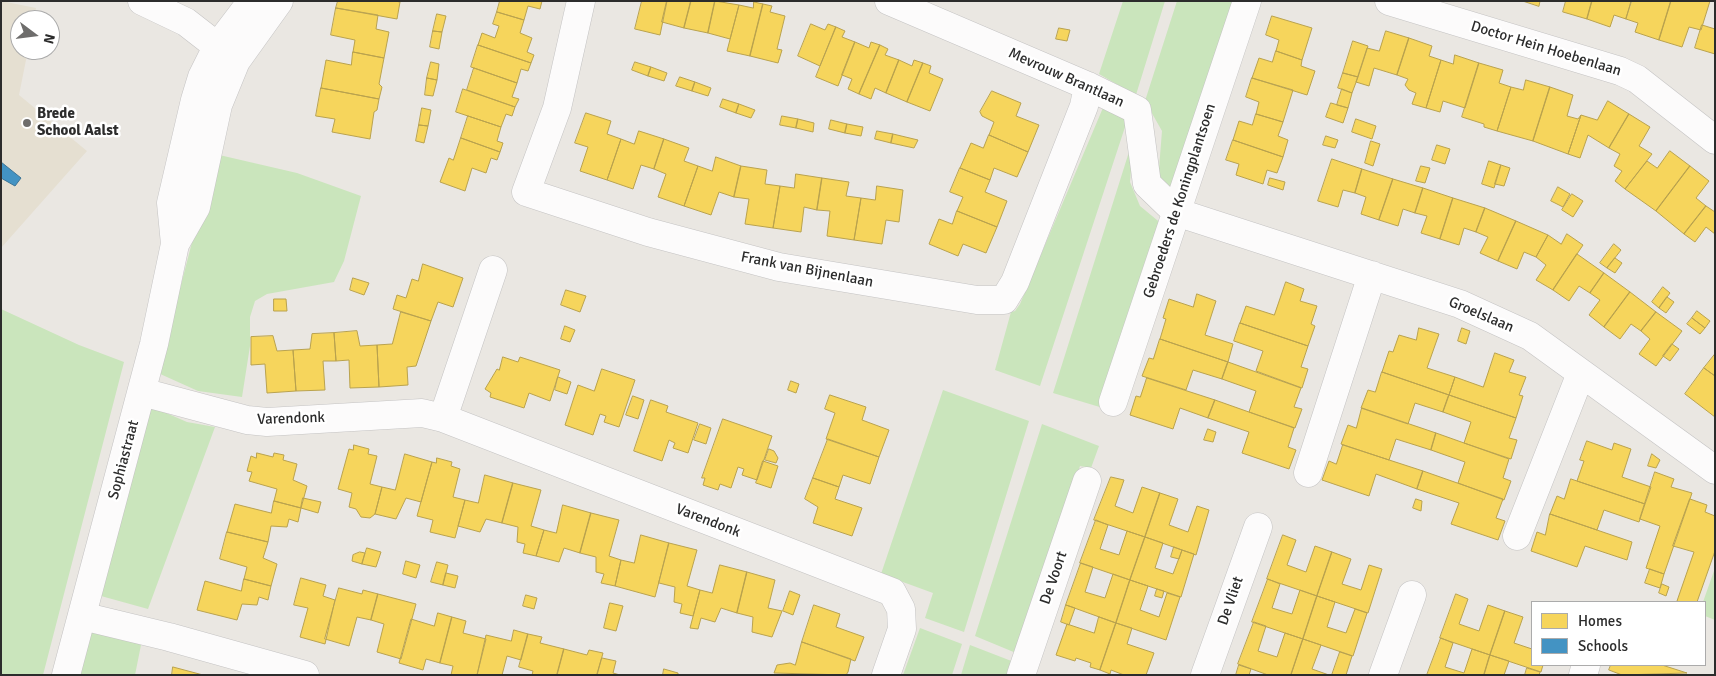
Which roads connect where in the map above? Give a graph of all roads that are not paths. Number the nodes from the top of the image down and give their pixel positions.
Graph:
1 (142, 1) edge
2 (252, 1) edge
3 (279, 1) edge
4 (581, 1) edge
5 (889, 1) edge
6 (1247, 1) edge
7 (1389, 1) edge
8 (226, 54) junction
9 (1088, 86) junction
10 (1715, 140) edge
11 (1176, 212) junction
12 (493, 270) dead end
13 (1372, 275) junction
14 (1581, 373) junction
15 (142, 392) junction
16 (1113, 402) dead end
17 (443, 418) junction
18 (1715, 470) edge
19 (1308, 473) dead end
20 (1086, 481) dead end
21 (1258, 527) dead end
22 (1517, 536) dead end
23 (1412, 595) dead end
24 (82, 616) junction
25 (271, 670) edge
26 (66, 675) edge
27 (305, 675) edge
28 (886, 675) edge
29 (1021, 675) edge
30 (1205, 675) edge
31 (1383, 675) edge

1 - 8 street
2 - 8 street, Sophiastraat
3 - 8 street, Sophiastraat
4 - 9 street, Frank van Bijnenlaan
5 - 9 street, Mevrouw Brantlaan
6 - 11 street, Gebroeders de Koningplantsoen
7 - 10 street, Doctor Hein Hoebenlaan
8 - 15 street, Sophiastraat
9 - 11 street, Mevrouw Brantlaan
11 - 13 street, Groelslaan
11 - 16 street, Gebroeders de Koningplantsoen
12 - 17 street
13 - 14 street, Groelslaan
13 - 19 street
14 - 18 street, Groelslaan
14 - 22 street
15 - 17 street, Varendonk
15 - 24 street, Sophiastraat
17 - 28 street, Varendonk
20 - 29 street, De Voort
21 - 30 street, De Vliet
23 - 31 street
24 - 25 street
24 - 26 street, Sophiastraat
25 - 27 street

